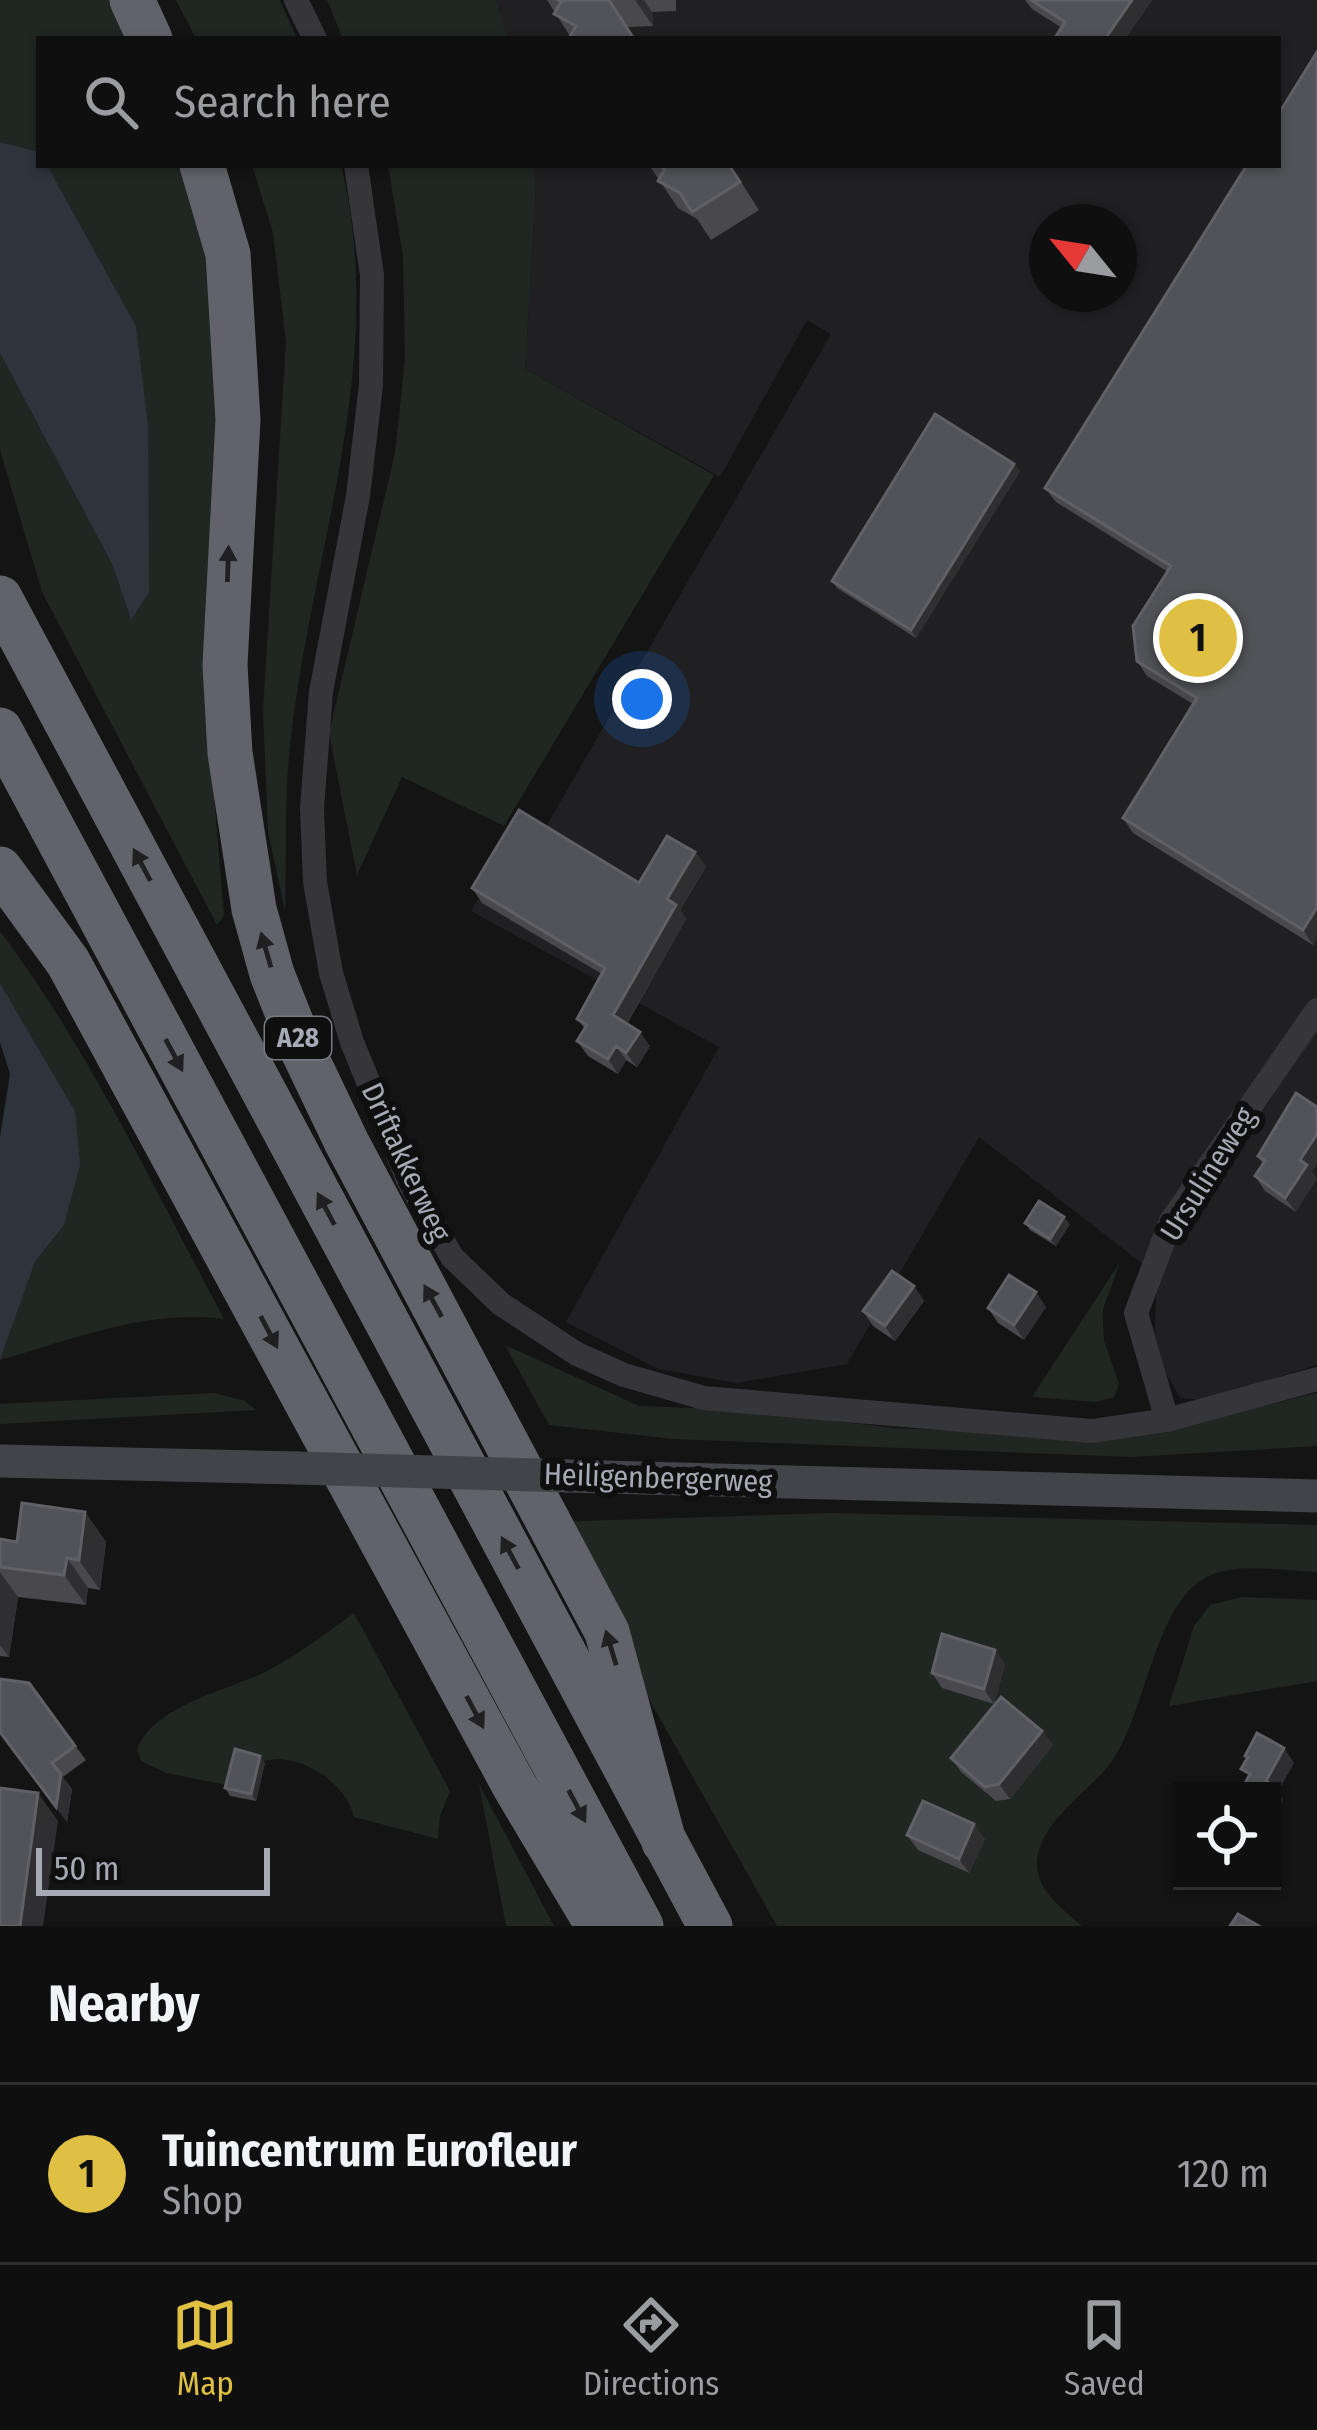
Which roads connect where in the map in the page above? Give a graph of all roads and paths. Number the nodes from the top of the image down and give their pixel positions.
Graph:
1 (132, 0) edge
2 (296, 0) edge
3 (149, 36) edge
4 (314, 36) edge
5 (203, 168) edge
6 (356, 168) edge
7 (0, 598) edge
8 (0, 730) edge
9 (0, 869) edge
10 (1317, 1010) edge
11 (1317, 1379) edge
12 (1167, 1420) junction
13 (0, 1461) edge
14 (1317, 1496) edge
15 (664, 1842) junction
16 (598, 1926) edge
17 (641, 1926) edge
18 (710, 1926) edge

1 - 3 highway
2 - 4 street
15 -> 5 highway, A28
6 - 12 street, Driftakkerweg
15 -> 7 highway, A28
8 -> 17 highway
9 -> 16 highway
10 - 12 street, Ursulineweg
11 - 12 street, Driftakkerweg
13 - 14 main road, Heiligenbergerweg, bridge
15 - 18 highway, A28

